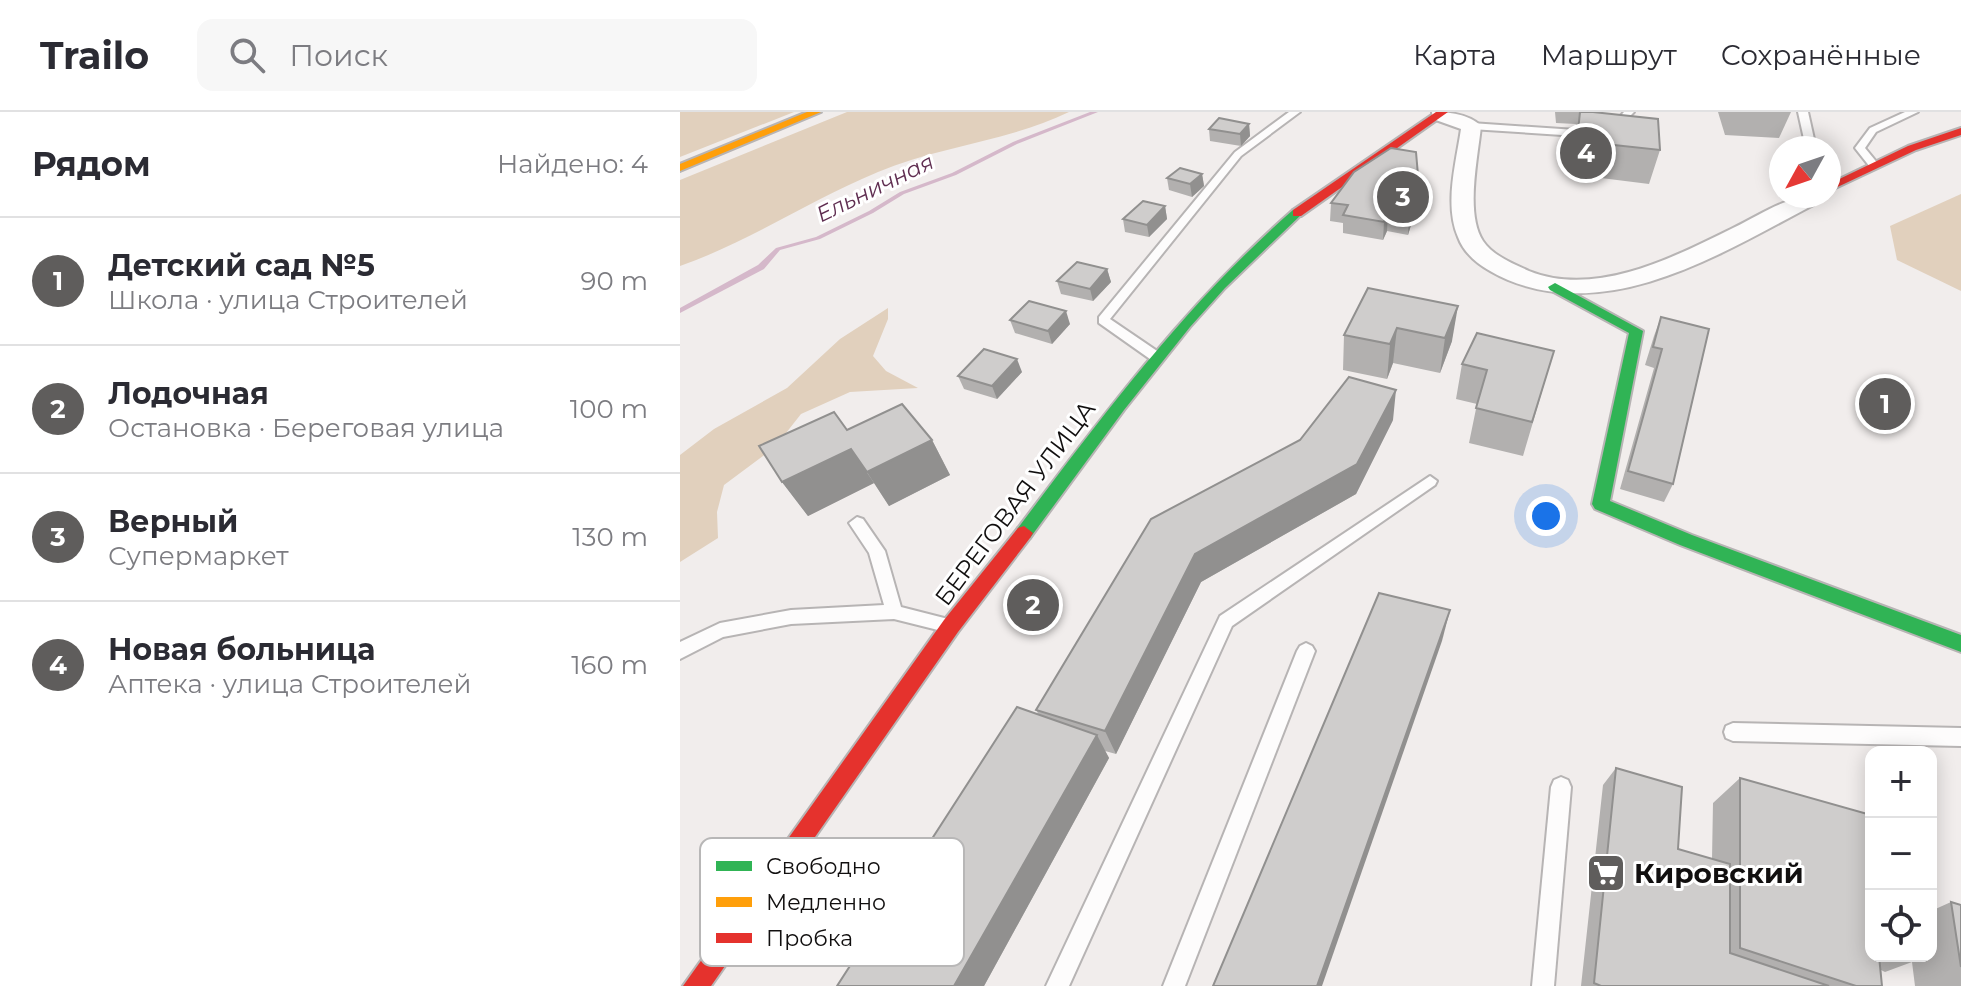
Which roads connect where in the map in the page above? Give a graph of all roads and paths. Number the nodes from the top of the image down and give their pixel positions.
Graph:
1 (816, 112) edge
2 (1295, 112) edge
3 (1629, 112) edge
4 (1803, 112) edge
5 (1913, 112) edge
6 (1441, 113) edge
7 (1607, 124) edge
8 (1471, 126) junction
9 (1961, 131) edge
10 (1608, 135) junction
11 (1808, 136) edge
12 (1874, 165) junction
13 (680, 168) edge
14 (1841, 182) edge
15 (1787, 208) edge
16 (1555, 287) junction
17 (1155, 356) junction
18 (1430, 481) dead end
19 (857, 523) dead end
20 (894, 612) junction
21 (951, 626) junction
22 (1961, 644) edge
23 (680, 651) edge
24 (1306, 651) dead end
25 (1733, 732) dead end
26 (1961, 737) edge
27 (1561, 787) dead end
28 (801, 838) edge
29 (710, 966) edge
30 (696, 986) edge
31 (1057, 986) edge
32 (1174, 986) edge
33 (1543, 986) edge

1 - 13 main road
2 - 17 lane
3 - 10 lane
4 - 11 lane
5 - 12 lane
6 - 8 street
6 - 17 main road, БЕРЕГОВАЯ УЛИЦА
7 - 10 lane
8 - 10 lane
8 - 16 street
9 - 12 main road
12 - 14 main road
15 - 16 street
16 - 22 main road
17 - 21 main road, БЕРЕГОВАЯ УЛИЦА
18 - 31 lane
19 - 20 lane
20 - 21 lane
20 - 23 lane
21 - 28 main road, БЕРЕГОВАЯ УЛИЦА
24 - 32 lane
25 - 26 lane
27 - 33 lane
29 - 30 main road, БЕРЕГОВАЯ УЛИЦА

